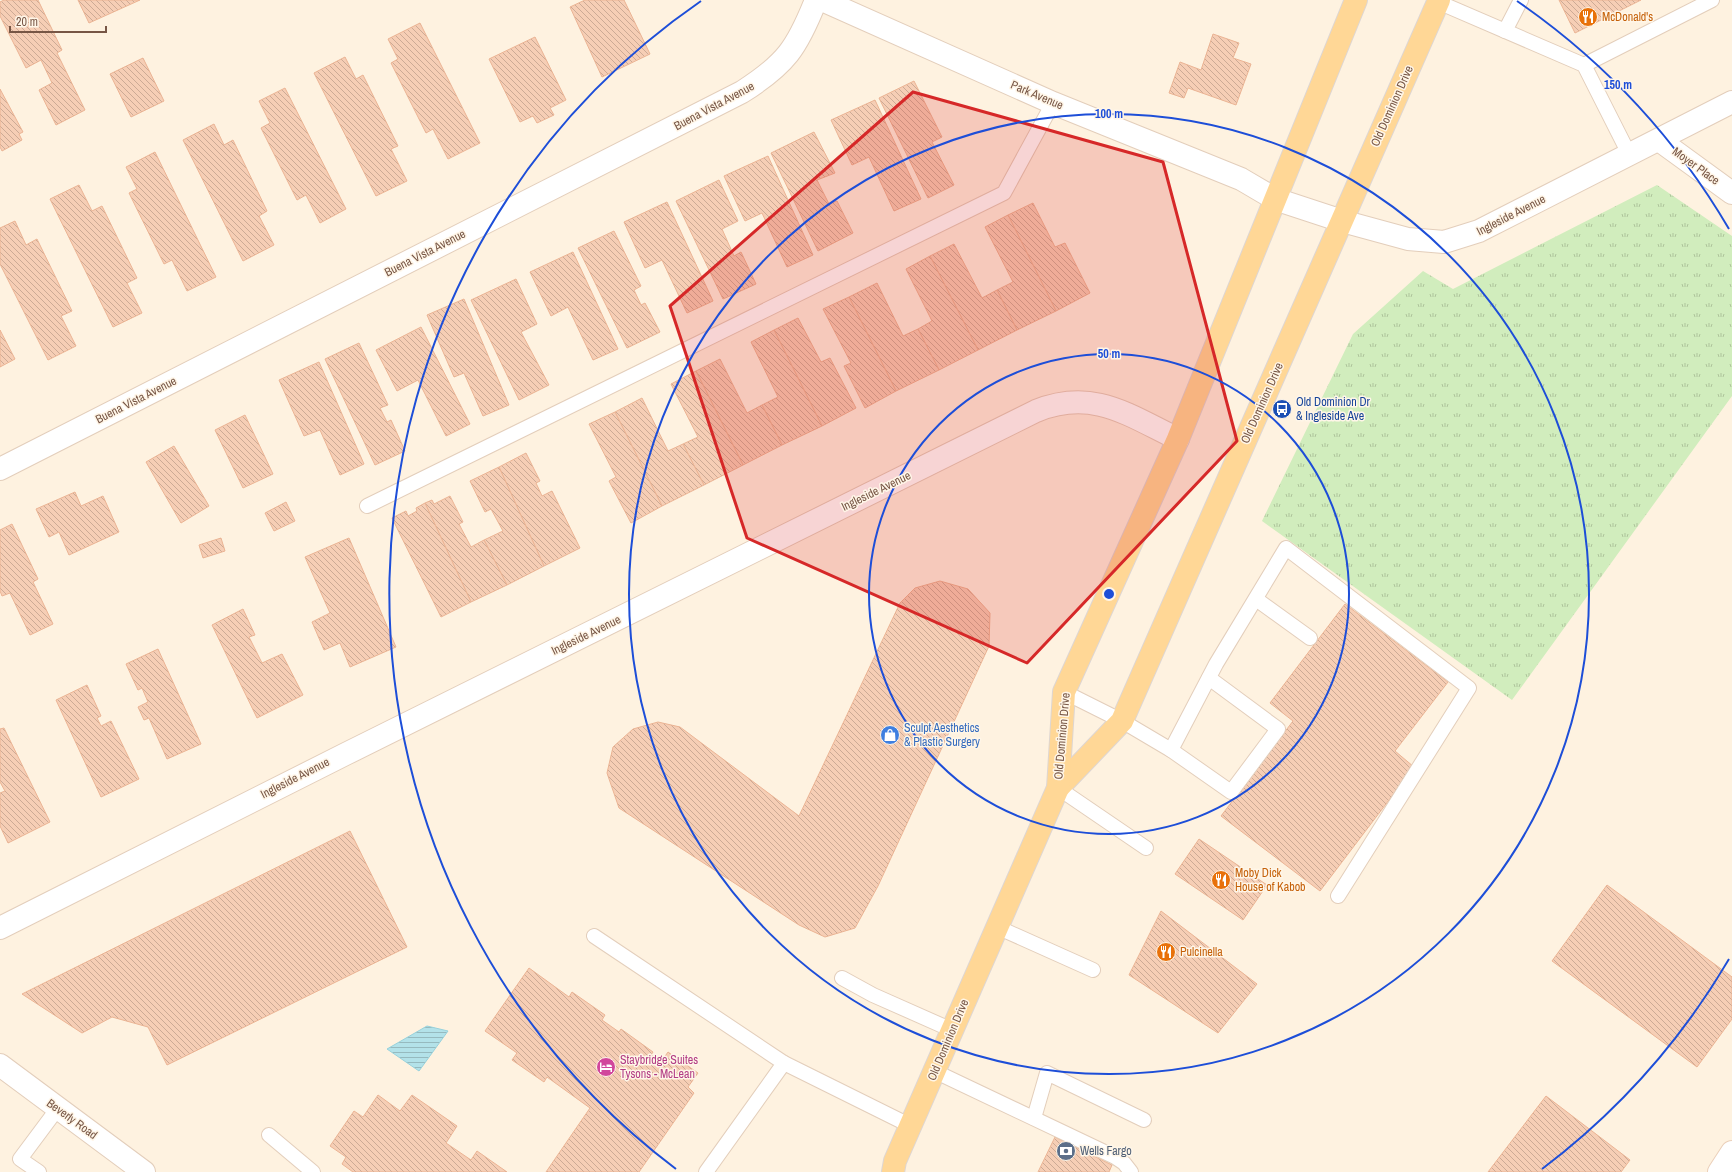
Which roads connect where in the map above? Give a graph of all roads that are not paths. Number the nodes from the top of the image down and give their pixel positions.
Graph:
1 (816, 0) edge
2 (822, 0) edge
3 (1356, 0) edge
4 (1521, 0) edge
5 (1712, 0) edge
6 (1439, 1) edge
7 (1505, 31) junction
8 (1584, 65) junction
9 (1732, 102) edge
10 (1053, 103) junction
11 (1660, 140) junction
12 (1629, 154) junction
13 (1732, 193) edge
14 (1276, 199) junction
15 (1342, 221) junction
16 (1178, 439) junction
17 (0, 469) edge
18 (368, 506) dead end
19 (1256, 599) junction
20 (1310, 638) dead end
21 (1209, 678) junction
22 (1064, 692) junction
23 (1122, 721) junction
24 (1172, 750) junction
25 (1058, 788) junction
26 (1146, 848) dead end
27 (1338, 896) dead end
28 (997, 927) junction
29 (0, 928) edge
30 (594, 936) dead end
31 (1093, 970) dead end
32 (842, 978) dead end
33 (952, 1030) junction
34 (784, 1064) junction
35 (0, 1065) edge
36 (934, 1071) junction
37 (58, 1108) junction
38 (1034, 1118) junction
39 (1144, 1120) dead end
40 (911, 1126) junction
41 (269, 1135) dead end
42 (1732, 1152) edge
43 (892, 1168) edge
44 (38, 1172) edge
45 (144, 1172) edge
46 (313, 1172) edge
47 (706, 1172) edge
48 (1132, 1172) edge
49 (1719, 1172) edge

1 - 17 street, Buena Vista Avenue
2 - 10 street, Park Avenue
3 - 14 main road, Old Dominion Drive
4 - 7 lane
5 - 8 lane
6 - 7 lane
6 - 15 main road, Old Dominion Drive
7 - 8 lane
8 - 12 lane
9 - 11 street, Ingleside Avenue
10 - 14 street, Park Avenue
10 - 18 lane
11 - 12 street, Ingleside Avenue
11 - 13 street, Moyer Place
12 - 15 street, Ingleside Avenue
14 - 15 street, Ingleside Avenue
14 - 16 main road, Old Dominion Drive
15 - 23 main road, Old Dominion Drive
16 - 22 main road, Old Dominion Drive
16 - 29 street, Ingleside Avenue
19 - 20 lane
19 - 21 lane
19 - 27 lane
21 - 24 lane
21 - 24 lane
22 - 23 lane
22 - 25 main road, Old Dominion Drive
23 - 24 lane
23 - 25 main road, Old Dominion Drive
25 - 26 lane
25 - 28 main road, Old Dominion Drive
28 - 31 lane
28 - 33 main road, Old Dominion Drive
30 - 34 lane
32 - 33 lane
33 - 36 main road, Old Dominion Drive
34 - 40 lane
34 - 47 lane
35 - 37 street, Beverly Road
36 - 38 lane
36 - 40 main road, Old Dominion Drive
37 - 44 lane
37 - 45 street, Beverly Road
38 - 39 lane
38 - 48 lane
40 - 43 main road, Old Dominion Drive
41 - 46 lane
42 - 49 street

